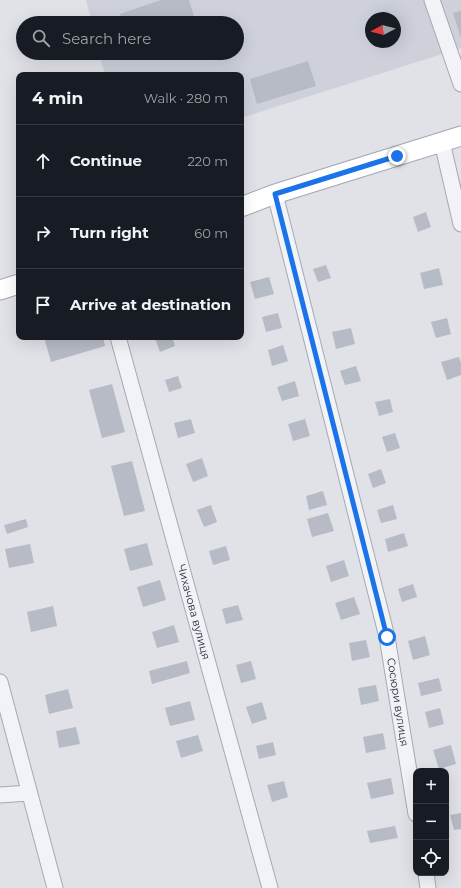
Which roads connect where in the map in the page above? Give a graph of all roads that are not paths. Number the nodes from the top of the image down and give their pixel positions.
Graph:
1 (432, 0) edge
2 (461, 84) edge
3 (461, 136) edge
4 (442, 142) junction
5 (275, 194) junction
6 (244, 206) edge
7 (461, 224) edge
8 (16, 285) edge
9 (0, 290) edge
10 (119, 340) edge
11 (0, 682) edge
12 (29, 793) junction
13 (0, 795) edge
14 (414, 804) edge
15 (426, 876) edge
16 (55, 888) edge
17 (270, 888) edge
18 (428, 888) edge

1 - 2 street
3 - 4 main road
4 - 5 main road
4 - 7 street
5 - 6 main road
5 - 14 street, Сосюри вулиця
8 - 9 main road
10 - 17 street, Чихачова вулиця
11 - 12 street
12 - 13 street
12 - 16 street
15 - 18 street

